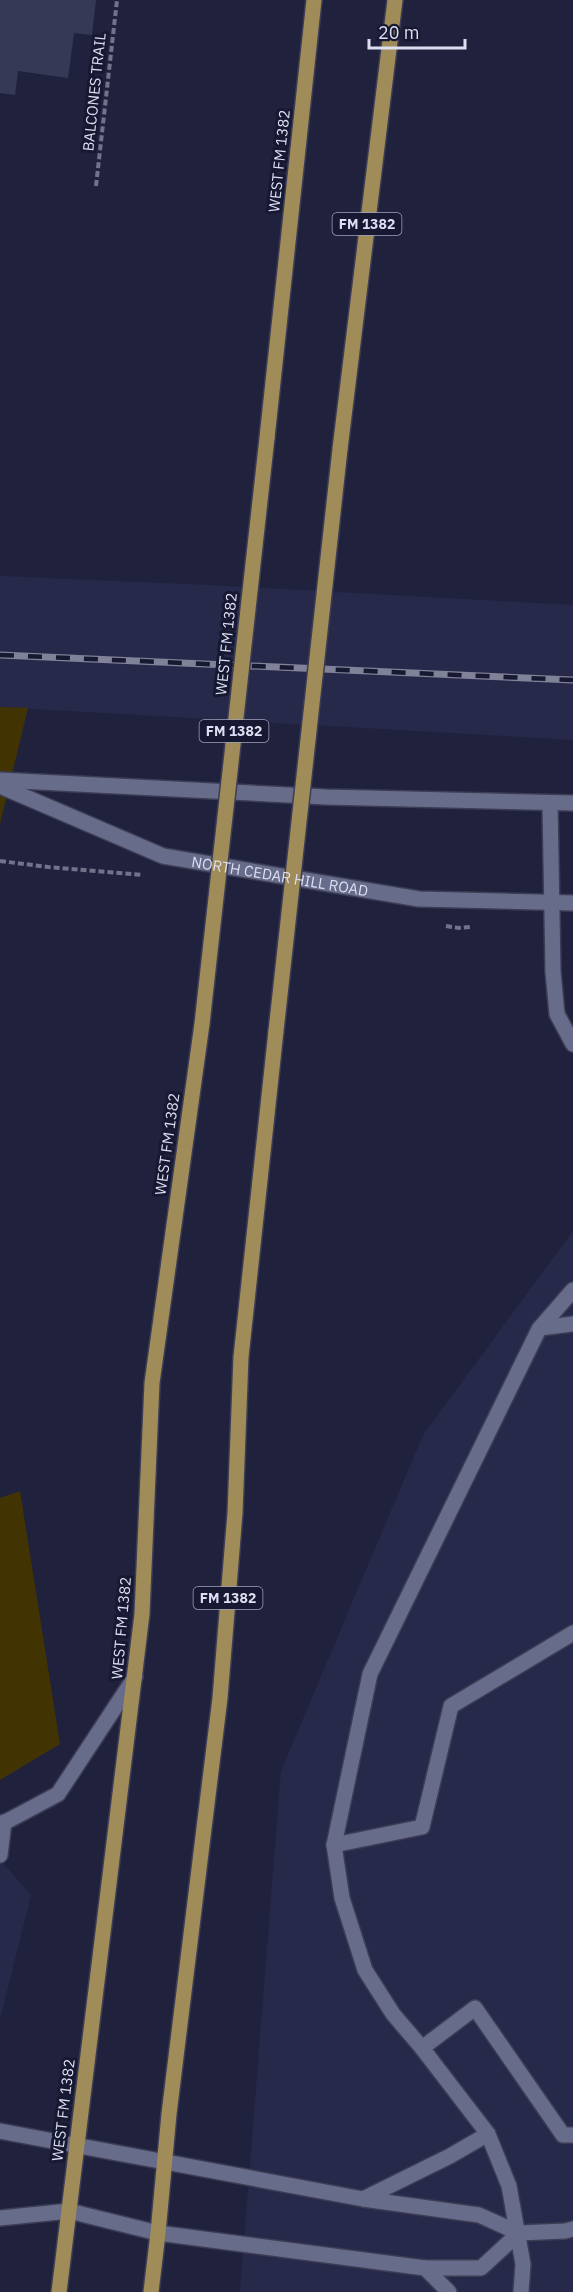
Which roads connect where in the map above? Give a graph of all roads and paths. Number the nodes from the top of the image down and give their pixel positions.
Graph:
1 (117, 0) edge
2 (314, 0) edge
3 (395, 0) edge
4 (96, 186) dead end
5 (0, 780) edge
6 (0, 786) edge
7 (550, 803) junction
8 (573, 803) edge
9 (551, 902) junction
10 (573, 903) edge
11 (573, 1044) edge
12 (573, 1290) edge
13 (573, 1324) edge
14 (540, 1328) junction
15 (573, 1633) edge
16 (135, 1677) junction
17 (2, 1823) edge
18 (334, 1845) junction
19 (0, 1855) edge
20 (422, 2048) junction
21 (0, 2132) edge
22 (488, 2134) junction
23 (573, 2135) edge
24 (77, 2146) junction
25 (166, 2163) junction
26 (363, 2199) junction
27 (69, 2211) junction
28 (0, 2218) edge
29 (573, 2229) edge
30 (158, 2233) junction
31 (519, 2233) junction
32 (425, 2268) junction
33 (59, 2292) edge
34 (151, 2292) edge
35 (449, 2292) edge
36 (521, 2292) edge

1 - 4 path, BALCONES TRAIL
2 - 16 main road, WEST FM 1382 / FM 1382, bridge
3 - 25 main road, FM 1382, bridge
5 - 7 street
6 - 9 street, NORTH CEDAR HILL ROAD
7 - 8 street
7 - 9 street
9 - 10 street, NORTH CEDAR HILL ROAD
9 - 11 street
12 - 14 street
13 - 14 street
14 - 18 street
15 - 18 street
16 - 17 street
16 - 24 main road, WEST FM 1382 / FM 1382
17 - 19 street
18 - 20 street
20 - 22 street
20 - 23 street
21 - 24 street
22 - 26 street
22 - 31 street
24 - 25 street
24 - 27 main road, WEST FM 1382 / FM 1382
25 - 26 street
25 - 30 main road, FM 1382
26 - 31 street
27 - 28 street
27 - 30 street
27 - 33 main road, WEST FM 1382 / FM 1382
29 - 31 street
30 - 32 street
30 - 34 main road, FM 1382
31 - 32 street
31 - 36 street
32 - 35 street

